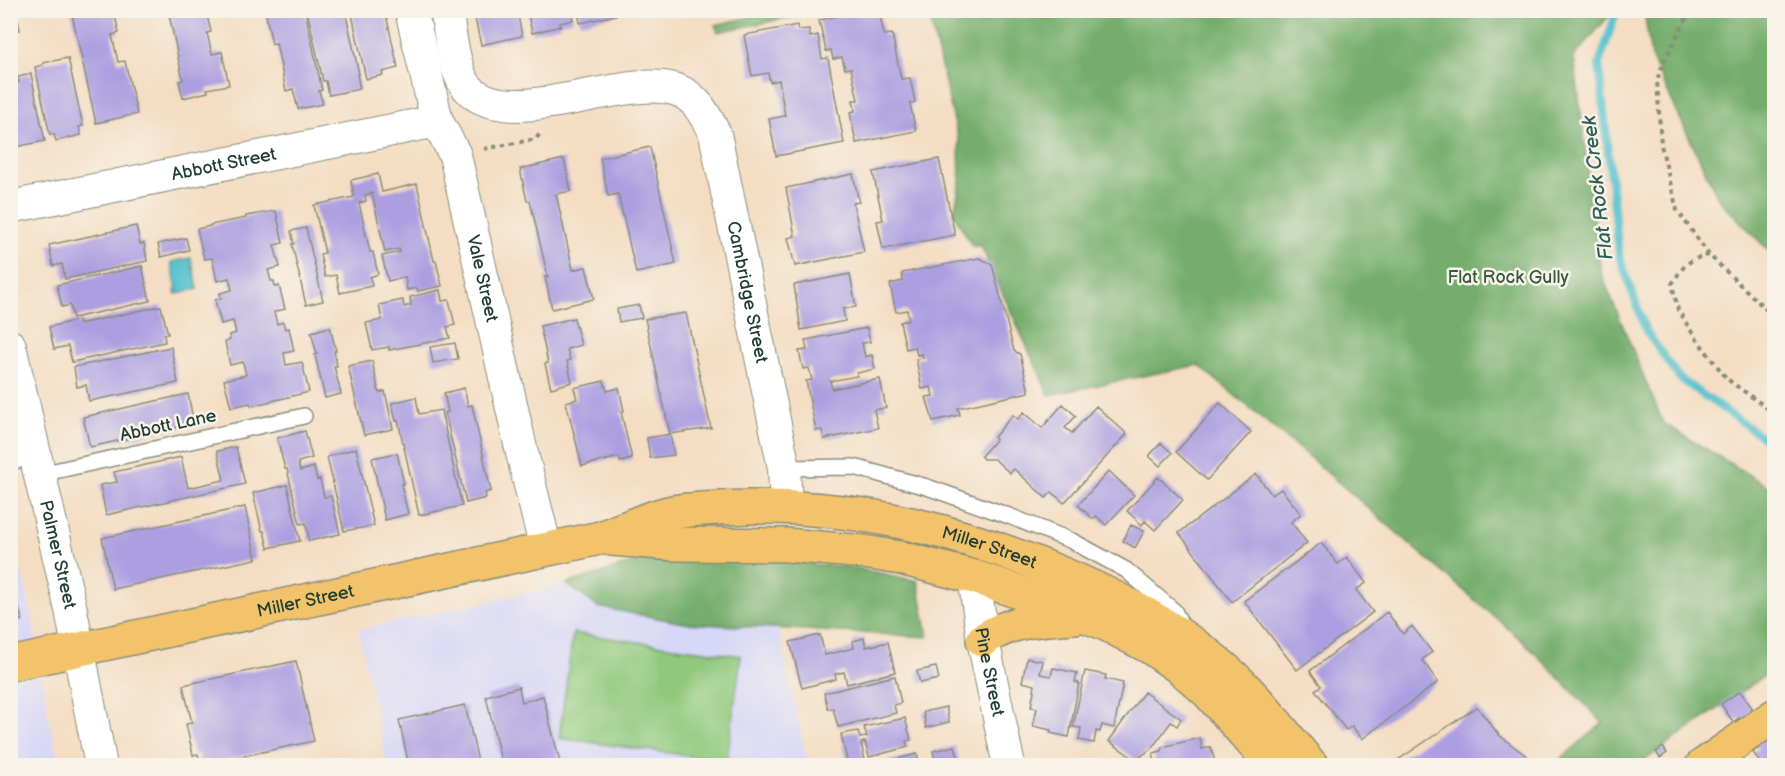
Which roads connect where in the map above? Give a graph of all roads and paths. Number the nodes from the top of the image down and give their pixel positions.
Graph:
1 (411, 10) edge
2 (446, 10) edge
3 (1692, 10) edge
4 (437, 120) junction
5 (536, 139) dead end
6 (481, 150) dead end
7 (10, 207) edge
8 (1709, 255) junction
9 (1774, 317) edge
10 (10, 346) edge
11 (1774, 413) edge
12 (304, 416) dead end
13 (29, 464) edge
14 (784, 468) junction
15 (786, 507) junction
16 (600, 538) junction
17 (970, 539) junction
18 (787, 545) junction
19 (546, 549) junction
20 (974, 577) junction
21 (1083, 616) junction
22 (983, 640) junction
23 (1191, 643) junction
24 (79, 651) junction
25 (10, 664) edge
26 (1774, 716) edge
27 (101, 765) edge
28 (1009, 765) edge
29 (1274, 765) edge
30 (1312, 765) edge
31 (1702, 765) edge

1 - 4 street, Vale Street
2 - 14 street, Cambridge Street
3 - 8 path
4 - 7 street, Abbott Street
4 - 19 street, Vale Street
5 - 6 path
8 - 9 path
8 - 11 path
10 - 13 street, Palmer Street
12 - 13 lane, Abbott Lane
13 - 24 street, Palmer Street
14 - 15 street, Cambridge Street
14 - 23 lane
15 - 16 main road, Miller Street
15 - 17 main road, Miller Street
15 - 18 main road
16 - 18 main road, Miller Street
16 - 19 main road, Miller Street
17 - 20 main road
17 - 23 main road, Miller Street
18 - 20 main road, Miller Street
19 - 24 main road, Miller Street
20 - 21 main road, Miller Street
20 - 22 street, Pine Street
21 - 22 main road
21 - 29 main road, Miller Street
22 - 28 street, Pine Street
23 - 30 main road, Miller Street
24 - 25 main road, Miller Street
24 - 27 street, Palmer Street
26 - 31 main road

